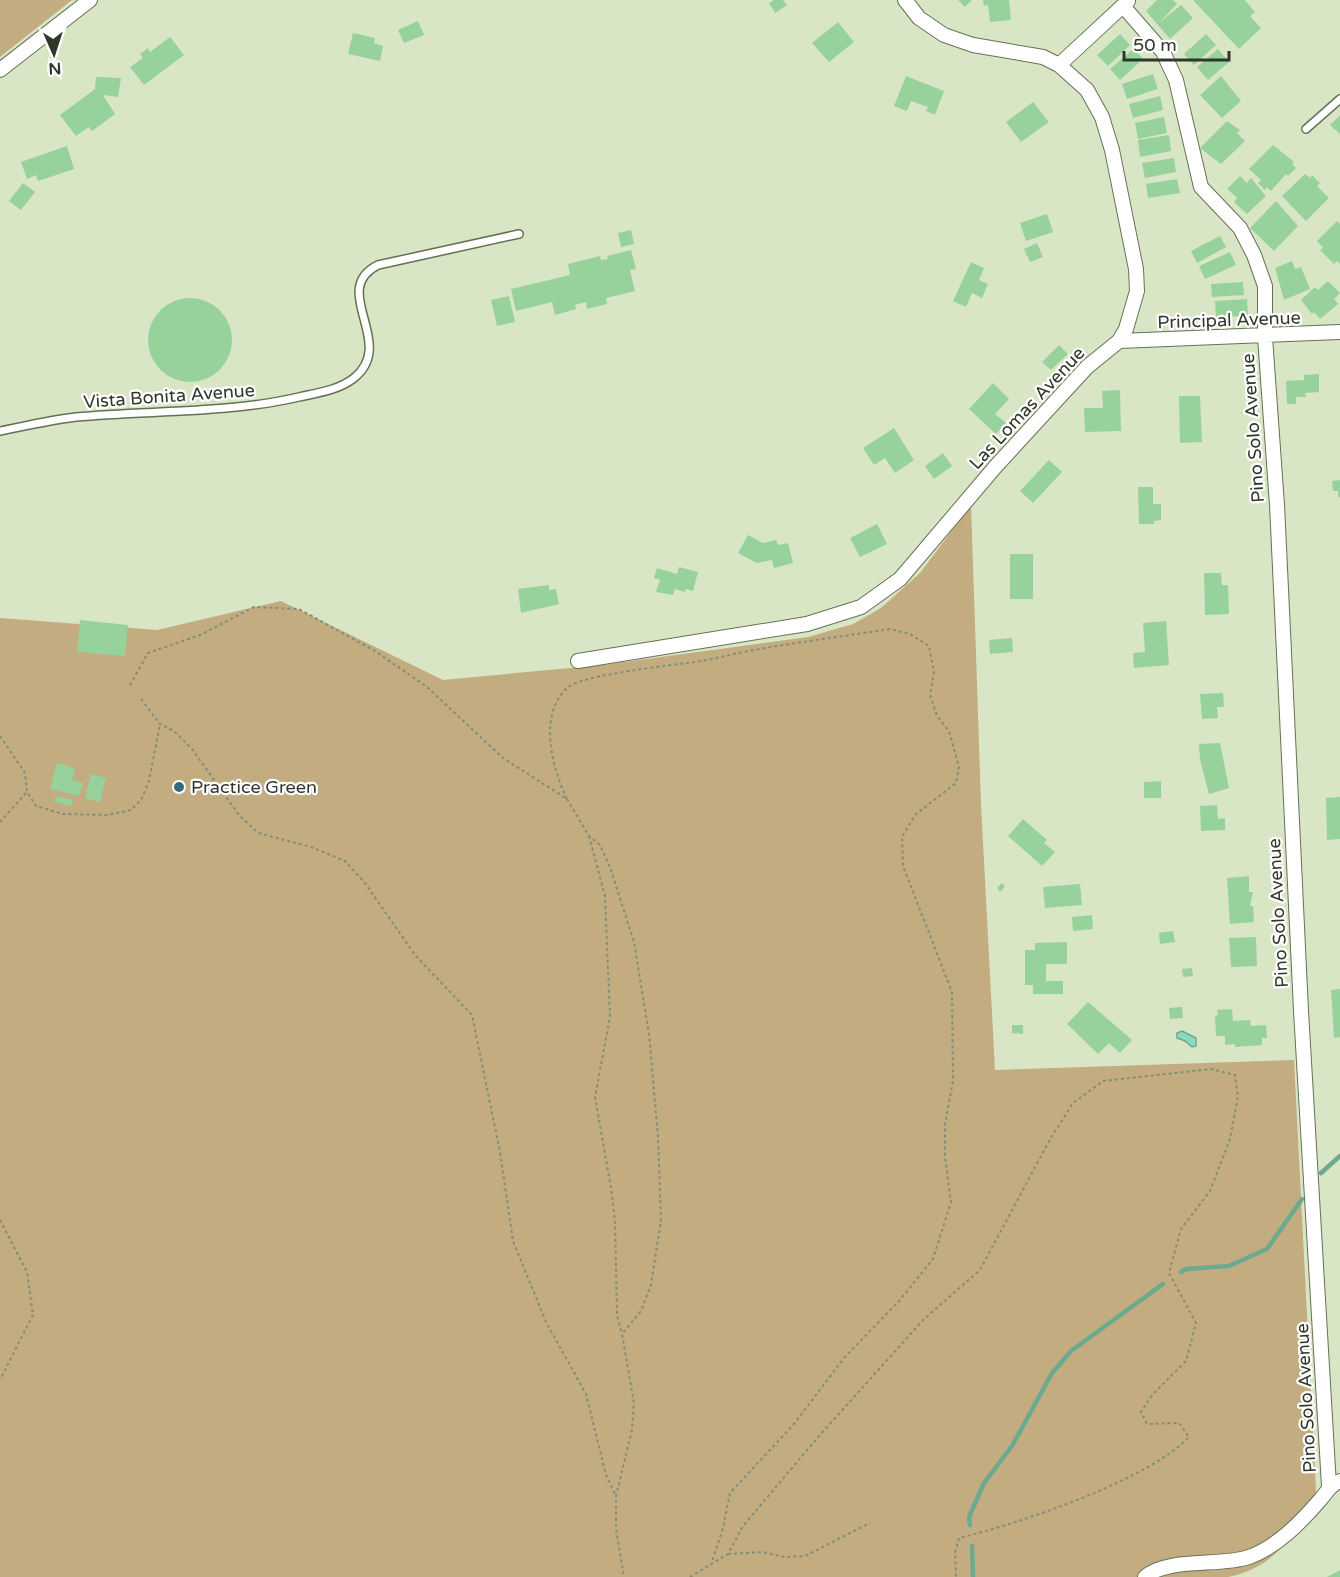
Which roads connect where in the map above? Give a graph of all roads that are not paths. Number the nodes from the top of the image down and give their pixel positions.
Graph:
1 (90, 0) edge
2 (905, 0) edge
3 (1126, 3) edge
4 (1059, 65) junction
5 (0, 70) edge
6 (1340, 99) edge
7 (1306, 129) dead end
8 (519, 234) dead end
9 (1340, 332) edge
10 (1264, 338) junction
11 (1119, 341) junction
12 (0, 431) edge
13 (578, 661) dead end
14 (1334, 1484) edge
15 (1145, 1577) edge

1 - 5 street
2 - 4 street, Las Lomas Avenue
3 - 4 street
3 - 10 street, Pino Solo Avenue
4 - 11 street, Las Lomas Avenue
6 - 7 lane
8 - 12 lane, Vista Bonita Avenue
9 - 10 street, Principal Avenue
10 - 11 street, Principal Avenue
10 - 14 street, Pino Solo Avenue
11 - 13 street, Las Lomas Avenue
14 - 15 street

